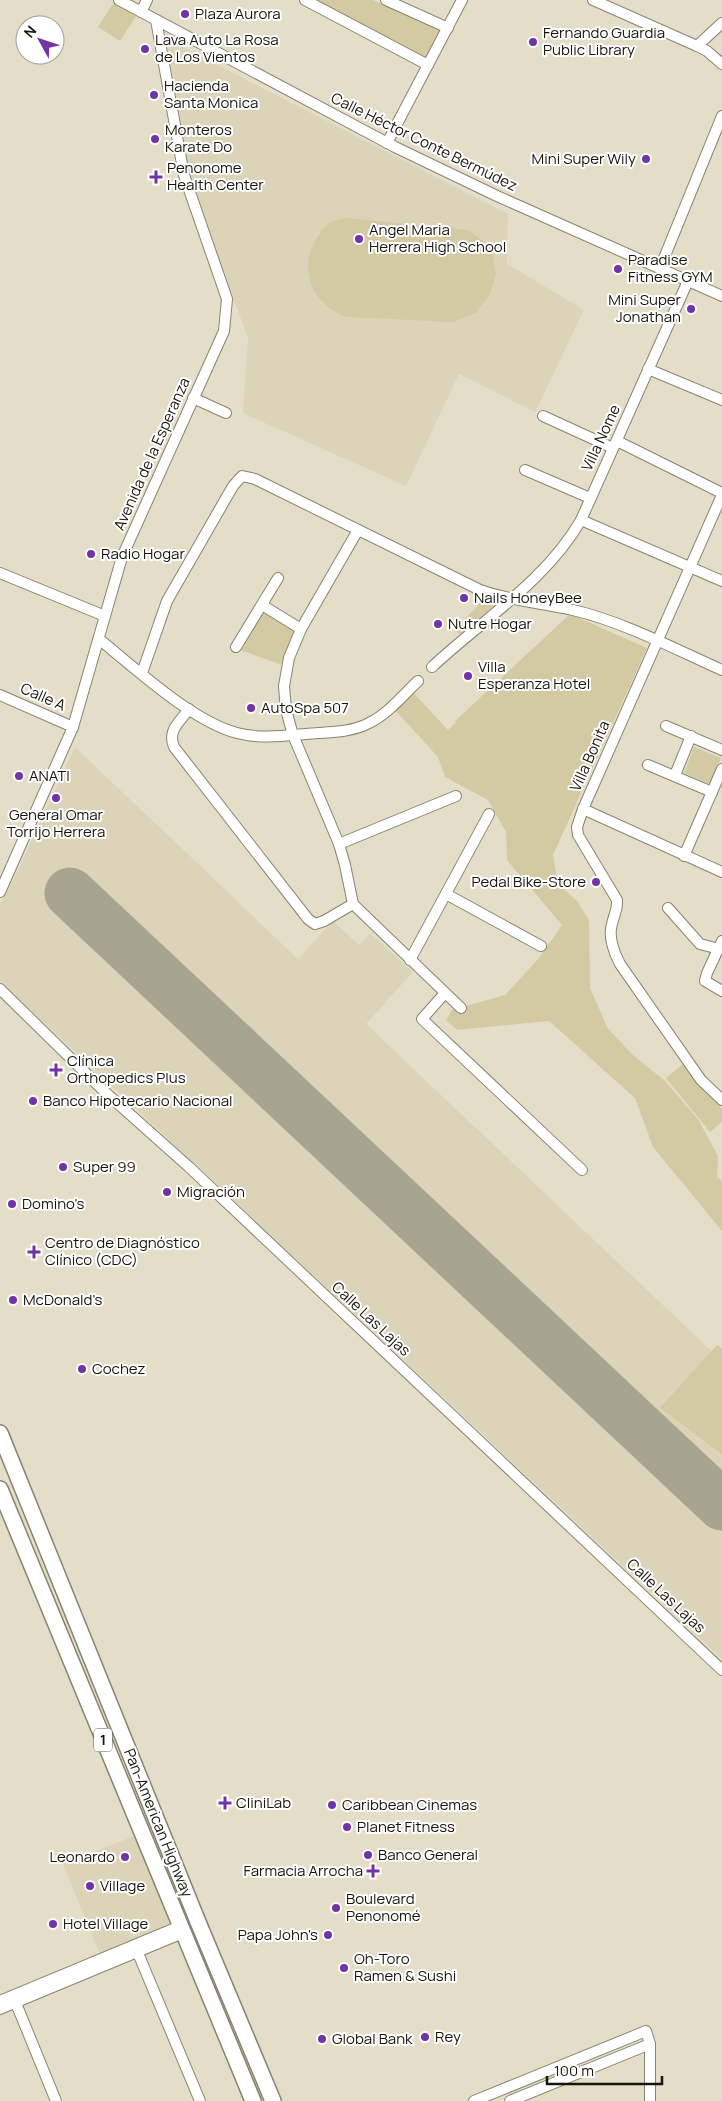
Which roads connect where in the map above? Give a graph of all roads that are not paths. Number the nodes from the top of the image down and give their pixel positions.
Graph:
1 (119, 0) edge
2 (147, 0) edge
3 (305, 0) edge
4 (386, 0) edge
5 (462, 0) edge
6 (593, 0) edge
7 (141, 12) junction
8 (156, 20) junction
9 (722, 23) edge
10 (448, 28) junction
11 (698, 46) junction
12 (722, 64) edge
13 (428, 65) junction
14 (722, 116) edge
15 (387, 142) junction
16 (660, 268) junction
17 (688, 281) junction
18 (722, 296) edge
19 (648, 369) junction
20 (194, 398) junction
21 (722, 400) edge
22 (226, 413) dead end
23 (543, 416) dead end
24 (615, 444) junction
25 (525, 470) dead end
26 (722, 494) edge
27 (590, 498) junction
28 (581, 520) junction
29 (358, 530) junction
30 (690, 568) junction
31 (0, 573) edge
32 (278, 578) dead end
33 (722, 581) edge
34 (511, 599) junction
35 (262, 605) junction
36 (105, 616) junction
37 (300, 629) junction
38 (100, 639) junction
39 (657, 641) junction
40 (236, 647) dead end
41 (432, 667) dead end
42 (722, 670) edge
43 (142, 673) junction
44 (418, 681) dead end
45 (0, 695) edge
46 (189, 709) junction
47 (666, 726) dead end
48 (73, 727) junction
49 (293, 735) junction
50 (691, 736) junction
51 (722, 750) edge
52 (648, 765) dead end
53 (722, 769) edge
54 (675, 775) junction
55 (712, 792) junction
56 (456, 796) dead end
57 (584, 808) junction
58 (489, 814) dead end
59 (339, 844) junction
60 (684, 856) junction
61 (722, 872) edge
62 (0, 892) edge
63 (446, 894) junction
64 (352, 904) junction
65 (668, 908) dead end
66 (720, 945) edge
67 (541, 946) dead end
68 (410, 960) junction
69 (0, 989) edge
70 (722, 992) edge
71 (445, 993) junction
72 (461, 1008) dead end
73 (722, 1100) edge
74 (582, 1170) dead end
75 (0, 1433) edge
76 (0, 1489) edge
77 (722, 1670) edge
78 (192, 1906) junction
79 (184, 1929) junction
80 (207, 1944) junction
81 (136, 1948) junction
82 (14, 1999) junction
83 (0, 2001) edge
84 (0, 2009) edge
85 (650, 2044) junction
86 (255, 2057) junction
87 (560, 2066) junction
88 (565, 2079) junction
89 (517, 2084) junction
90 (522, 2096) junction
91 (56, 2101) edge
92 (200, 2101) edge
93 (253, 2101) edge
94 (273, 2101) edge
95 (279, 2101) edge
96 (474, 2101) edge
97 (510, 2101) edge
98 (650, 2101) edge

1 - 7 street, Calle Héctor Conte Bermúdez
2 - 7 street
3 - 13 street
4 - 10 street
5 - 10 street
6 - 11 street
7 - 8 street, Calle Héctor Conte Bermúdez
8 - 15 street, Calle Héctor Conte Bermúdez
8 - 20 street, Avenida de la Esperanza
9 - 11 street
10 - 13 street
11 - 12 street
13 - 15 street
14 - 16 street
15 - 16 street, Calle Héctor Conte Bermúdez
16 - 17 street, Calle Héctor Conte Bermúdez
17 - 18 street, Calle Héctor Conte Bermúdez
17 - 19 street, Villa Nome
19 - 21 street
19 - 24 street, Villa Nome
20 - 22 street
20 - 36 street, Avenida de la Esperanza
23 - 24 street
24 - 26 street
24 - 27 street, Villa Nome
25 - 27 street
26 - 30 street, Villa Bonita
27 - 28 street, Villa Nome
28 - 30 street
28 - 34 street, Villa Nome
29 - 34 street
29 - 37 street
29 - 43 street
30 - 33 street
30 - 39 street, Villa Bonita
31 - 36 street
32 - 35 street
34 - 39 street
34 - 41 street, Villa Nome
35 - 37 street
35 - 40 street
36 - 38 street, Avenida de la Esperanza
37 - 49 street
38 - 43 street
38 - 48 street, Avenida de la Esperanza
39 - 42 street
39 - 57 street, Villa Bonita
43 - 46 street
44 - 49 street
45 - 48 street, Calle A
46 - 49 street
46 - 64 street
47 - 50 street
48 - 62 street, Avenida de la Esperanza
49 - 59 street
50 - 51 street
50 - 54 street
52 - 54 street
53 - 55 street
54 - 55 street
55 - 60 street
56 - 59 street
57 - 60 street, Villa Bonita
57 - 73 street
58 - 63 street
59 - 64 street
60 - 61 street, Villa Bonita
63 - 67 street
63 - 68 street
64 - 68 street
65 - 66 street
66 - 70 street
68 - 71 street
69 - 77 street, Calle Las Lajas
71 - 72 street
71 - 74 street
75 - 78 highway, Pan-American Highway / 1
76 - 79 highway, Pan-American Highway / 1
78 - 79 highway
78 - 80 highway, Pan-American Highway / 1
79 - 80 highway
79 - 81 street
79 - 93 highway, Pan-American Highway / 1
80 - 86 highway, Pan-American Highway / 1
81 - 82 street
81 - 92 street
82 - 83 street
82 - 84 street
82 - 91 street
85 - 87 street
85 - 88 street
85 - 98 street
86 - 94 highway, Pan-American Highway / 1
86 - 95 highway
87 - 88 street
87 - 89 street
88 - 90 street
89 - 90 street
89 - 96 street
90 - 97 street

